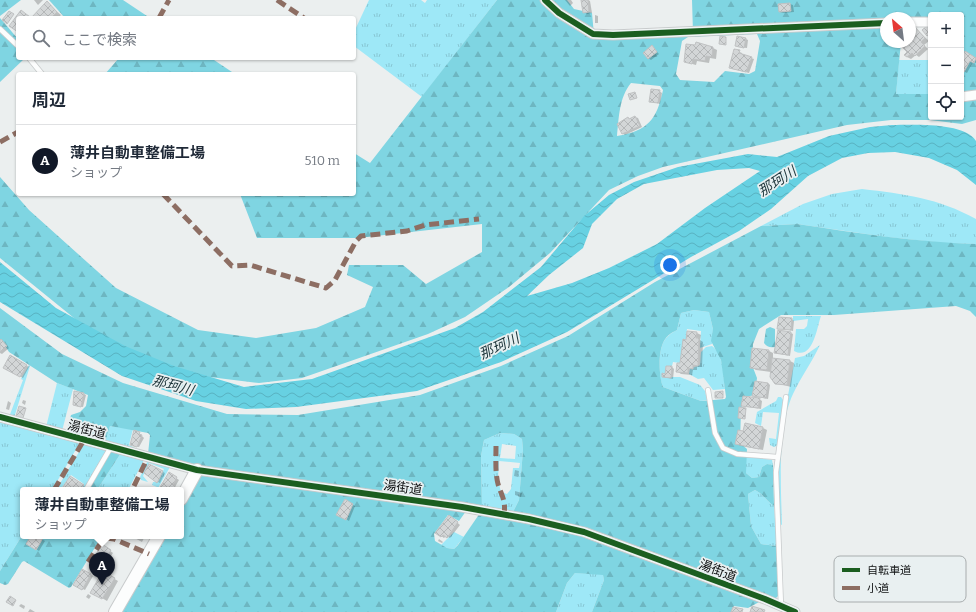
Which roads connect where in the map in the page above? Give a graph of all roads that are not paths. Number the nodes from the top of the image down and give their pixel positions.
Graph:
1 (545, 0) edge
2 (916, 22) edge
3 (928, 22) edge
4 (880, 23) edge
5 (0, 29) edge
6 (16, 44) edge
7 (31, 60) edge
8 (40, 72) edge
9 (976, 95) edge
10 (964, 97) edge
11 (708, 390) dead end
12 (786, 397) dead end
13 (0, 416) edge
14 (111, 447) junction
15 (776, 457) junction
16 (197, 470) junction
17 (88, 487) edge
18 (184, 493) edge
19 (157, 539) edge
20 (781, 606) junction
21 (116, 612) edge
22 (795, 612) edge

1 - 4 street
2 - 3 street
5 - 6 lane
7 - 8 lane
9 - 10 street
11 - 15 lane
12 - 15 lane
13 - 14 street, 湯街道
14 - 16 street, 湯街道
14 - 17 lane
15 - 20 lane
16 - 18 street
16 - 20 street, 湯街道
19 - 21 street
20 - 22 street, 湯街道

